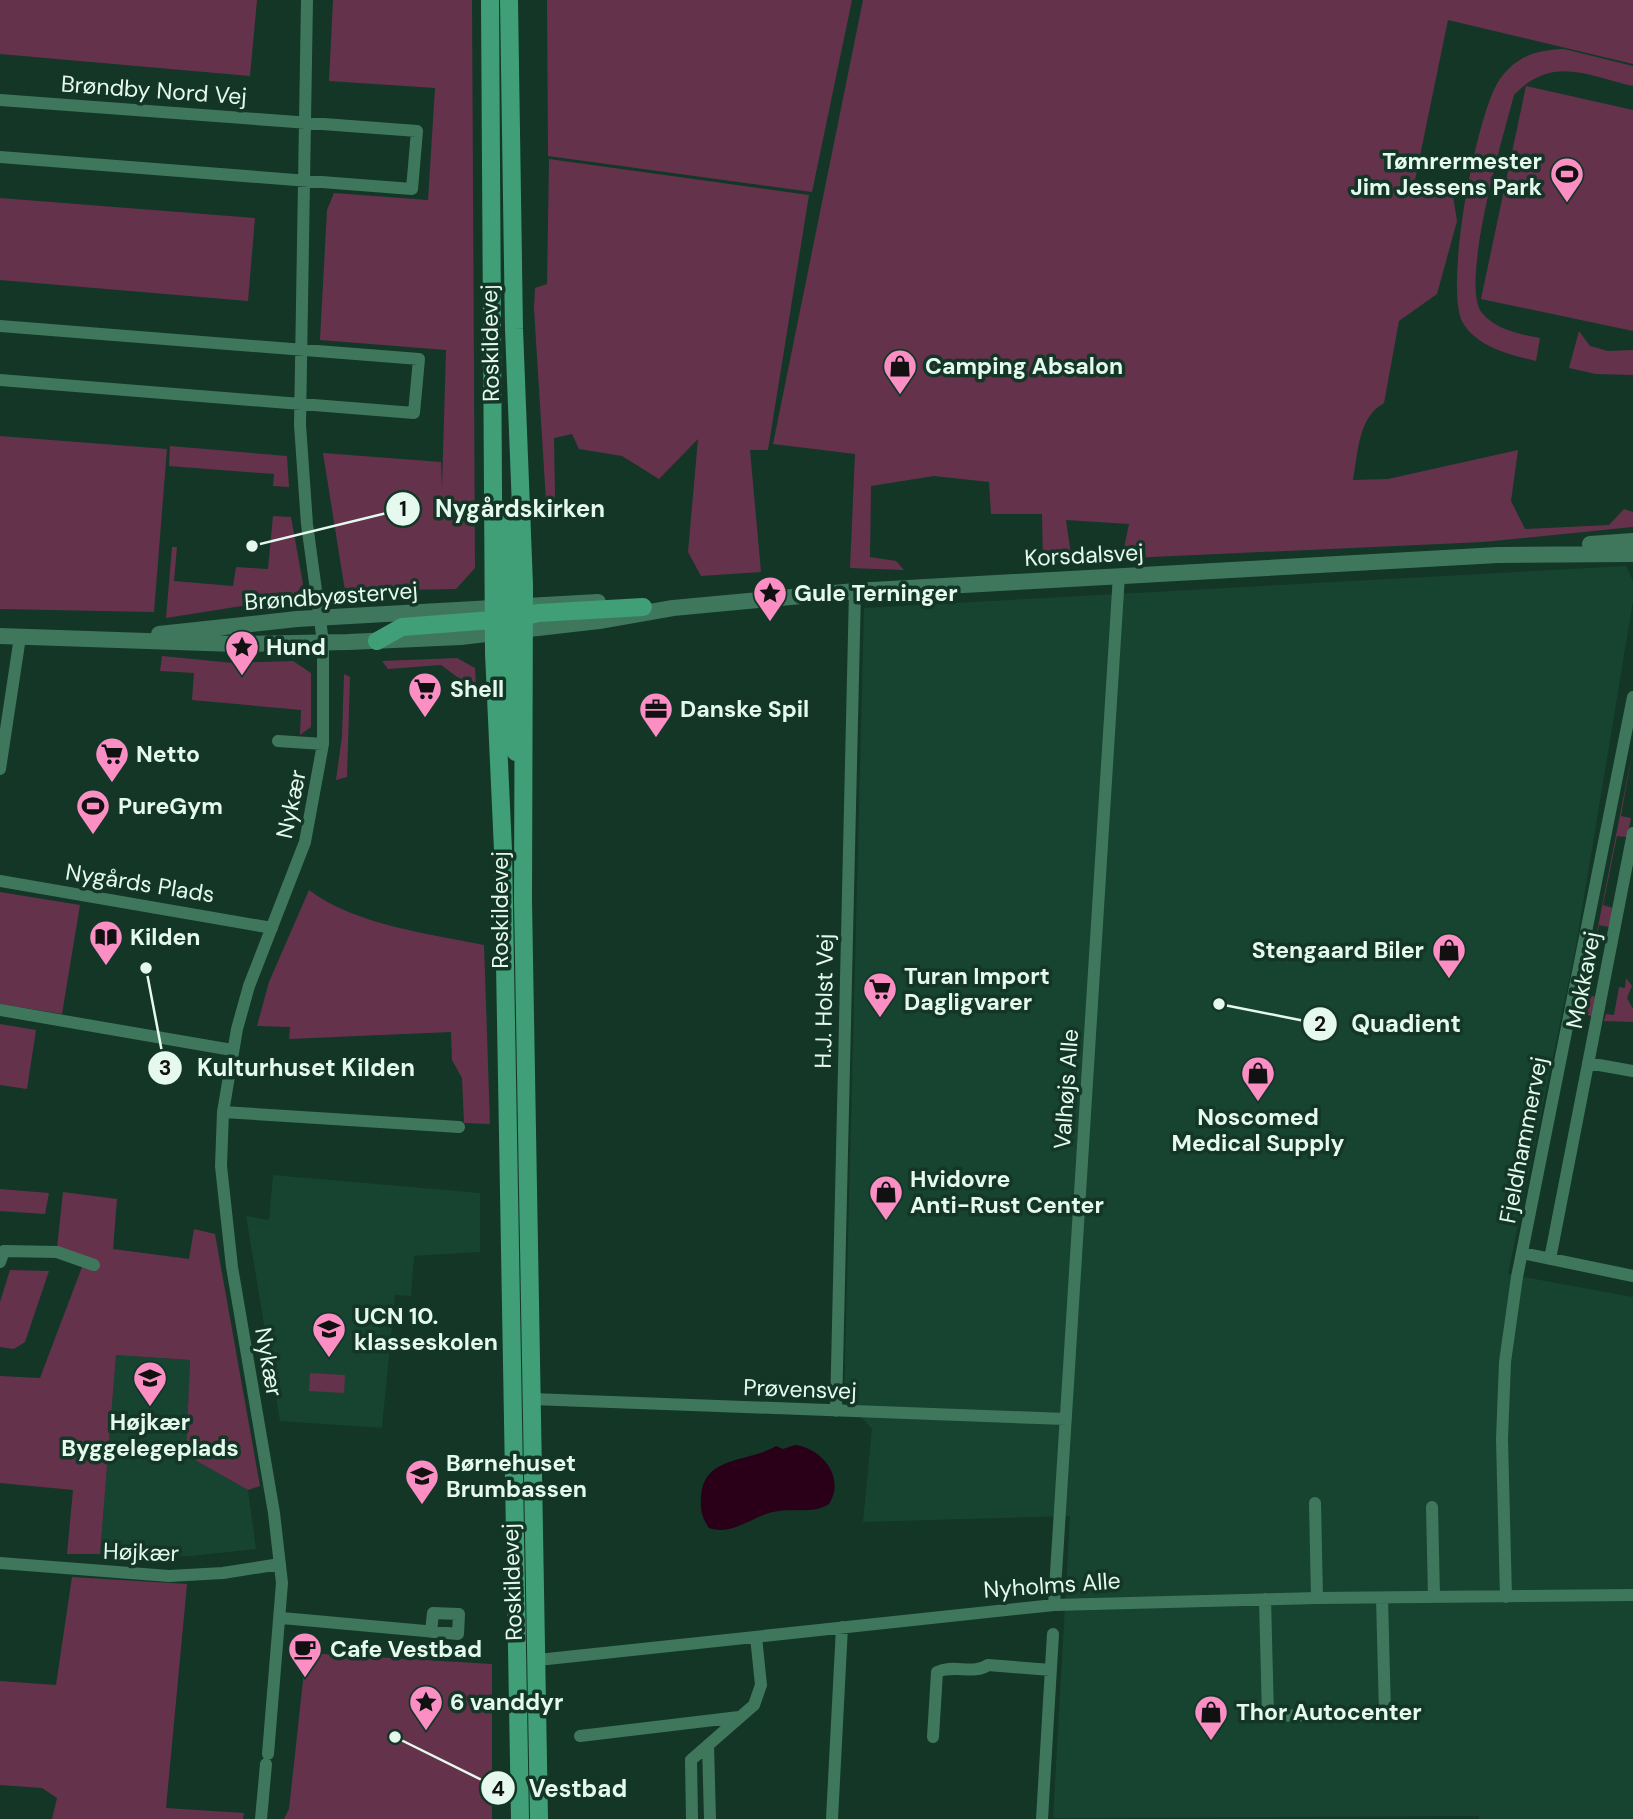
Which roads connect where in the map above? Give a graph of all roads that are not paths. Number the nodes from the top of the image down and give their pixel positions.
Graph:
1 (307, 0) edge
2 (490, 0) edge
3 (509, 0) edge
4 (0, 100) edge
5 (305, 123) junction
6 (0, 158) edge
7 (304, 181) junction
8 (0, 326) edge
9 (300, 349) junction
10 (0, 380) edge
11 (300, 404) junction
12 (1633, 541) edge
13 (1633, 554) edge
14 (1498, 555) junction
15 (1119, 575) junction
16 (855, 591) junction
17 (643, 607) joint
18 (673, 608) junction
19 (321, 618) junction
20 (509, 619) junction
21 (0, 636) edge
22 (20, 637) junction
23 (143, 639) junction
24 (377, 641) joint
25 (323, 642) junction
26 (1633, 696) edge
27 (1631, 715) edge
28 (278, 741) dead end
29 (324, 744) junction
30 (1, 761) edge
31 (1633, 832) edge
32 (0, 881) edge
33 (272, 928) junction
34 (0, 1010) edge
35 (232, 1050) junction
36 (1588, 1063) junction
37 (1633, 1071) edge
38 (223, 1112) junction
39 (458, 1127) dead end
40 (1522, 1253) junction
41 (1550, 1259) junction
42 (0, 1262) edge
43 (94, 1265) dead end
44 (1633, 1276) edge
45 (532, 1399) junction
46 (836, 1411) junction
47 (1066, 1419) junction
48 (1315, 1503) dead end
49 (1432, 1507) dead end
50 (0, 1563) edge
51 (280, 1564) junction
52 (1633, 1595) edge
53 (1434, 1597) junction
54 (1506, 1597) junction
55 (1317, 1598) junction
56 (1382, 1598) junction
57 (1265, 1600) junction
58 (1054, 1605) junction
59 (282, 1618) junction
60 (842, 1627) junction
61 (431, 1632) dead end
62 (1053, 1633) dead end
63 (756, 1637) junction
64 (517, 1660) junction
65 (538, 1660) junction
66 (1051, 1670) junction
67 (739, 1717) junction
68 (580, 1735) dead end
69 (933, 1737) dead end
70 (708, 1745) junction
71 (261, 1819) edge
72 (520, 1819) edge
73 (539, 1819) edge
74 (692, 1819) edge
75 (710, 1819) edge
76 (832, 1819) edge
77 (1042, 1819) edge

1 - 5 street
2 - 20 main road, Roskildevej
3 - 20 main road, Roskildevej
4 - 5 street, Brøndby Nord Vej
5 - 7 street
5 - 7 street, Brøndby Nord Vej
6 - 7 street, Brøndby Nord Vej
7 - 9 street
8 - 9 street
9 - 11 street
9 - 11 street
10 - 11 street
11 - 19 street
12 - 14 street, Korsdalsvej
13 - 14 street, Korsdalsvej
14 - 15 street, Korsdalsvej
15 - 16 street, Korsdalsvej
15 - 47 street, Valhøjs Alle
16 - 18 street, Korsdalsvej
16 - 46 street, H.J. Holst Vej
17 - 18 street, Korsdalsvej
17 - 20 main road
18 - 20 street, Korsdalsvej
19 - 20 street, Brøndbyøstervej
19 - 23 street, Brøndbyøstervej
19 - 25 street, Nykær
20 - 24 main road
20 - 45 main road, Roskildevej
20 - 64 main road, Roskildevej
21 - 22 street, Brøndbyøstervej
22 - 23 street, Brøndbyøstervej
22 - 30 street
23 - 25 street, Brøndbyøstervej
24 - 25 street, Brøndbyøstervej
25 - 29 street, Nykær
26 - 27 street, Fjeldhammervej
27 - 40 street, Fjeldhammervej
28 - 29 street, Nykær
29 - 33 street, Nykær
31 - 36 street, Mokkavej
32 - 33 street, Nygårds Plads
33 - 35 street, Nykær
34 - 35 street
35 - 38 street, Nykær
36 - 37 street
36 - 41 street, Mokkavej
38 - 39 street
38 - 51 street, Nykær
40 - 41 street
40 - 54 street, Fjeldhammervej
41 - 44 street
42 - 43 street
45 - 46 street, Prøvensvej
45 - 65 main road, Roskildevej
46 - 47 street, Prøvensvej
47 - 58 street, Valhøjs Alle
48 - 55 street
49 - 53 street
50 - 51 street, Højkær
51 - 59 street, Nykær
52 - 54 street, Nyholms Alle
53 - 54 street, Nyholms Alle
53 - 56 street, Nyholms Alle
55 - 56 street, Nyholms Alle
55 - 57 street, Nyholms Alle
56 - 57 street
57 - 58 street, Nyholms Alle
58 - 60 street, Nyholms Alle
59 - 61 street
59 - 71 street, Nykær
60 - 63 street, Nyholms Alle
60 - 76 street
62 - 66 street
63 - 65 street, Nyholms Alle
63 - 67 street
64 - 65 street, Nyholms Alle
64 - 72 main road, Roskildevej
65 - 73 main road, Roskildevej
66 - 69 street
66 - 77 street
67 - 68 street
67 - 70 street
70 - 74 street
70 - 75 street

